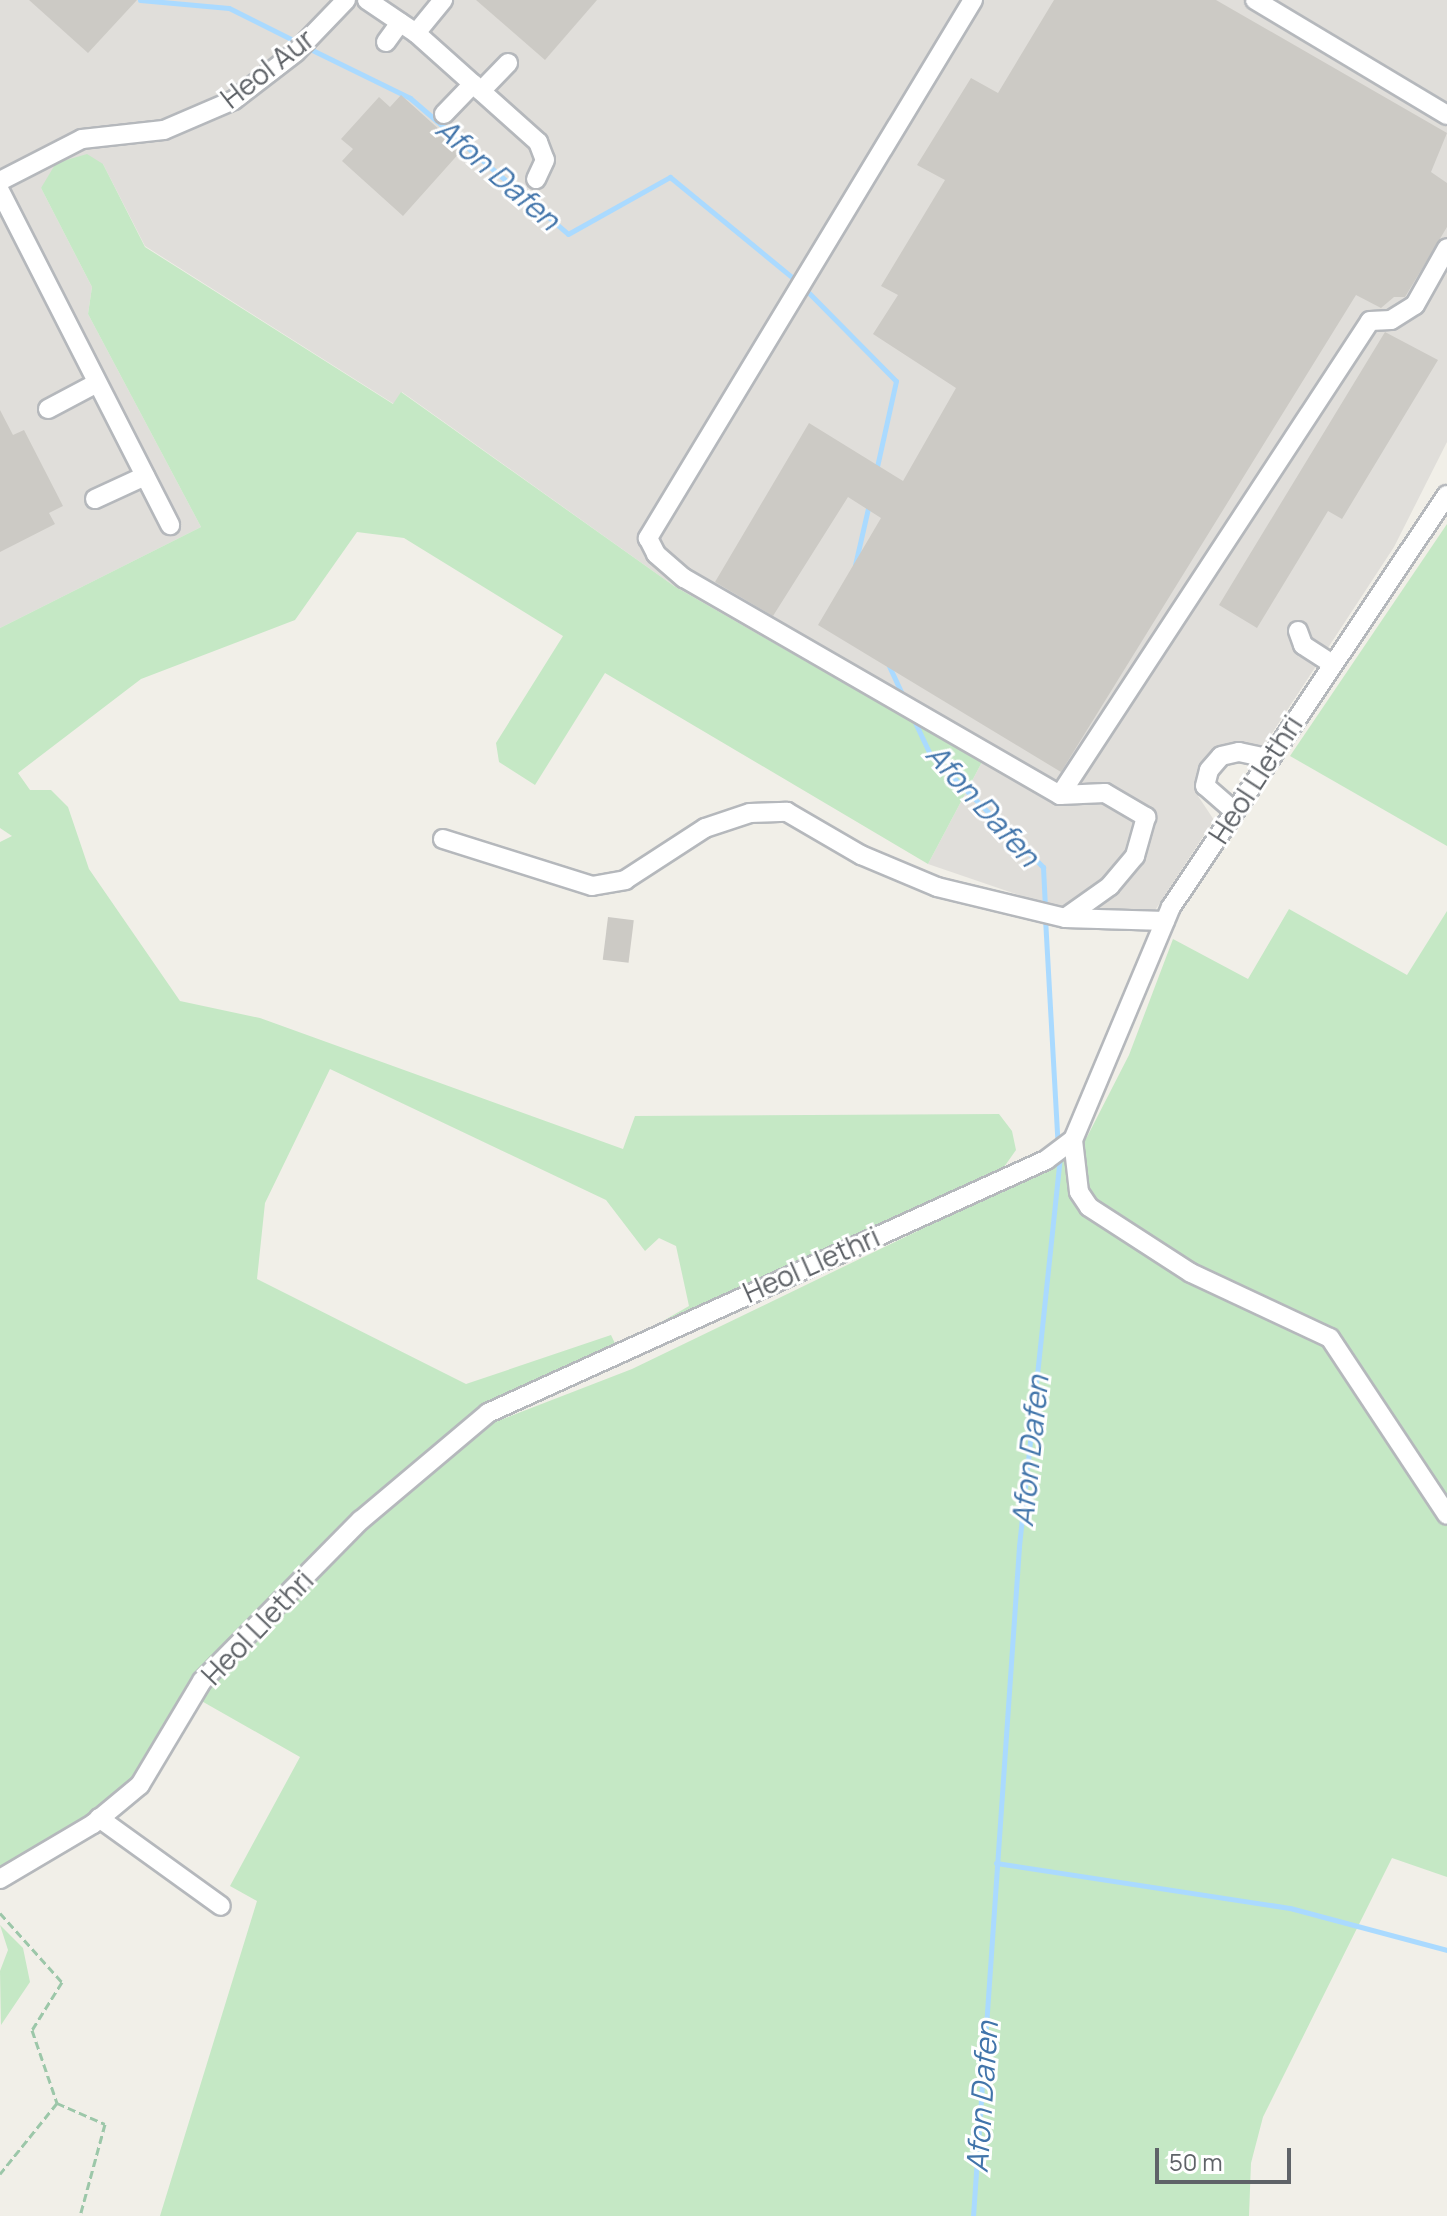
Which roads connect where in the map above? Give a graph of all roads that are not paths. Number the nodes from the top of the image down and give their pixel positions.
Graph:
1 (346, 0) edge
2 (367, 0) edge
3 (443, 0) edge
4 (973, 0) edge
5 (1255, 0) edge
6 (408, 28) junction
7 (386, 42) dead end
8 (508, 63) dead end
9 (477, 88) junction
10 (444, 114) dead end
11 (1447, 115) edge
12 (536, 179) dead end
13 (0, 181) edge
14 (0, 191) edge
15 (1447, 248) edge
16 (97, 383) junction
17 (48, 409) dead end
18 (145, 476) junction
19 (1447, 495) edge
20 (95, 499) dead end
21 (170, 525) dead end
22 (1298, 631) dead end
23 (1332, 664) junction
24 (1268, 758) junction
25 (1060, 795) junction
26 (1234, 811) junction
27 (443, 839) dead end
28 (1065, 918) junction
29 (1165, 921) junction
30 (1073, 1140) junction
31 (1447, 1515) edge
32 (99, 1818) junction
33 (0, 1879) edge
34 (221, 1906) dead end

1 - 13 street, Heol Aur
2 - 6 street
3 - 6 street
4 - 25 street
5 - 11 street
6 - 7 street
6 - 9 street
8 - 9 street
9 - 10 street
9 - 12 street
14 - 16 street
15 - 25 street
16 - 17 street
16 - 18 street
18 - 20 street
18 - 21 street
19 - 23 street, Heol Llethri
22 - 23 street
23 - 24 street, Heol Llethri
24 - 26 street, Heol Llethri
24 - 26 street
25 - 28 street
26 - 29 street, Heol Llethri
27 - 28 street
28 - 29 street
29 - 30 street, Heol Llethri
30 - 31 street
30 - 32 street, Heol Llethri
32 - 33 street, Heol Llethri
32 - 34 street

